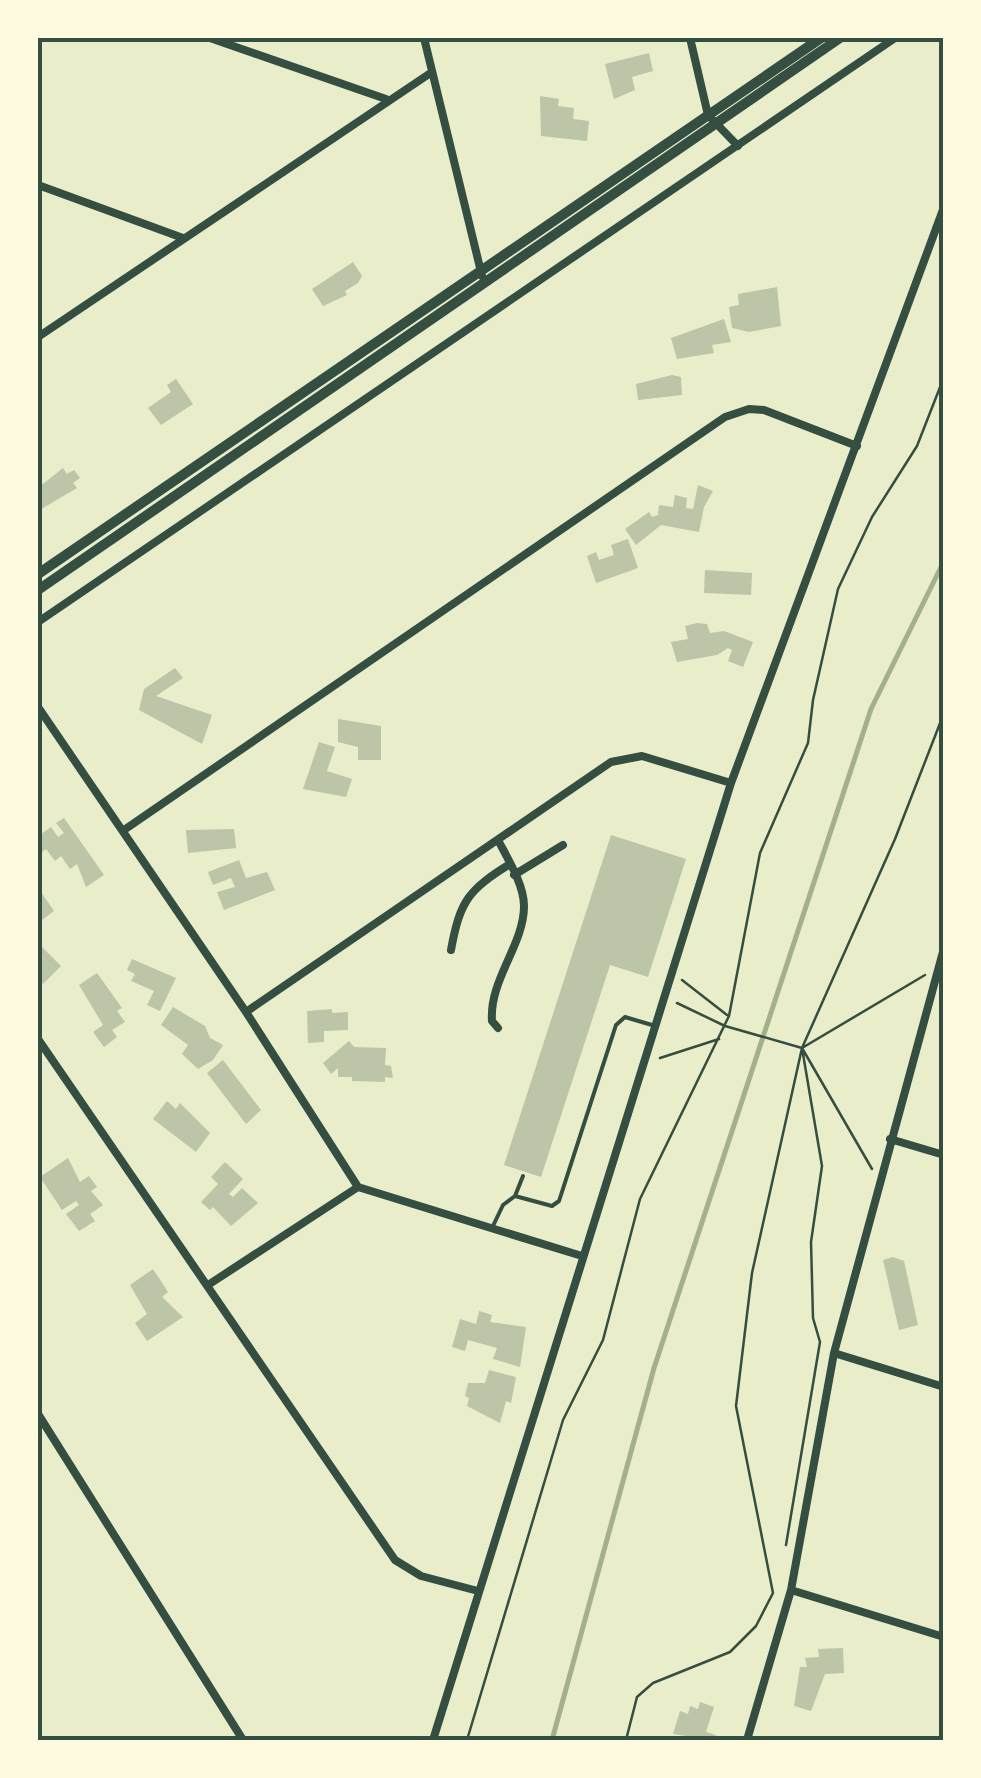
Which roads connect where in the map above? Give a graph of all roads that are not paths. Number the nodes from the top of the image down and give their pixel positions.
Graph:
1 (210, 38) edge
2 (424, 38) edge
3 (690, 38) edge
4 (821, 38) edge
5 (840, 38) edge
6 (895, 38) edge
7 (432, 72) junction
8 (386, 100) junction
9 (712, 119) junction
10 (738, 146) junction
11 (38, 185) edge
12 (944, 207) edge
13 (183, 238) junction
14 (483, 277) junction
15 (38, 337) edge
16 (856, 446) junction
17 (38, 574) edge
18 (38, 590) edge
19 (38, 622) edge
20 (38, 707) edge
21 (731, 784) junction
22 (124, 830) junction
23 (498, 840) junction
24 (563, 845) dead end
25 (510, 864) junction
26 (514, 875) junction
27 (944, 948) edge
28 (450, 950) dead end
29 (246, 1012) junction
30 (652, 1025) junction
31 (498, 1028) dead end
32 (38, 1039) edge
33 (890, 1138) junction
34 (944, 1154) edge
35 (523, 1176) dead end
36 (358, 1187) junction
37 (515, 1196) junction
38 (492, 1228) junction
39 (582, 1256) junction
40 (208, 1286) junction
41 (834, 1353) junction
42 (944, 1386) edge
43 (38, 1414) edge
44 (478, 1590) junction
45 (791, 1590) junction
46 (944, 1636) edge
47 (243, 1740) edge
48 (433, 1740) edge
49 (747, 1740) edge

1 - 8 street
2 - 7 street
3 - 9 street
4 - 9 street
5 - 9 street
6 - 10 street
7 - 8 street
7 - 14 street
8 - 13 street
9 - 10 street
9 - 14 street
10 - 19 street
11 - 13 street
12 - 16 street
13 - 15 street
14 - 17 street
14 - 18 street
16 - 21 street
16 - 22 street
20 - 22 street
21 - 23 street
21 - 30 street
22 - 29 street
23 - 25 street
23 - 29 street
24 - 26 street
25 - 26 street
25 - 28 street
26 - 31 street
27 - 33 street
29 - 36 street
30 - 37 lane
30 - 39 street
32 - 40 street
33 - 34 street
33 - 41 street
35 - 37 lane
36 - 38 street
36 - 40 street
37 - 38 lane
38 - 39 street
39 - 44 street
40 - 44 street
41 - 42 street
41 - 45 street
43 - 47 street
44 - 48 street
45 - 46 street
45 - 49 street

